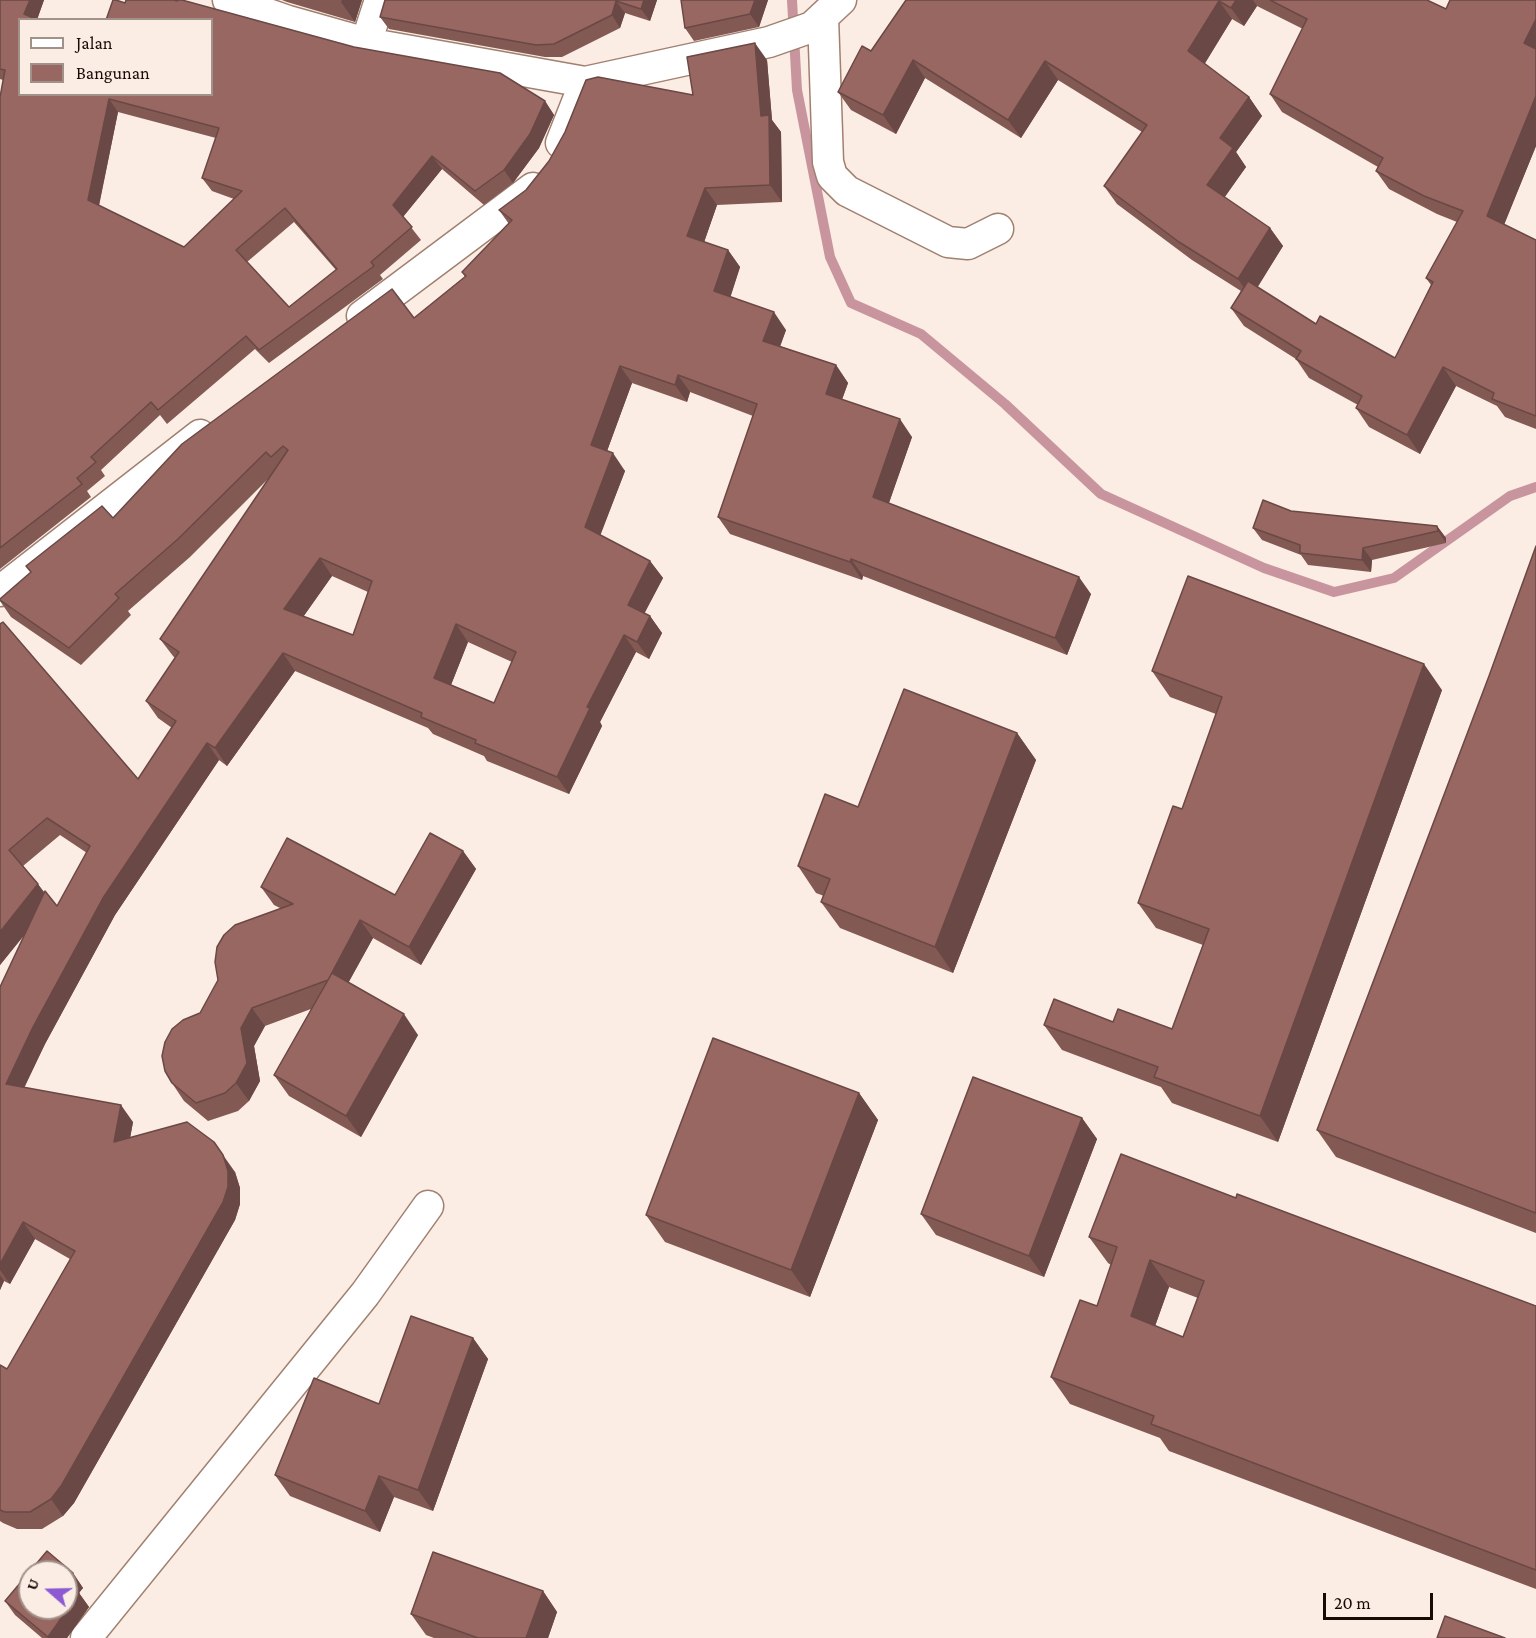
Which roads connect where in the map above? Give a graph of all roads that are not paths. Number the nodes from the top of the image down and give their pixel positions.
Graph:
1 (228, 0) edge
2 (380, 0) edge
3 (825, 14) edge
4 (366, 43) junction
5 (585, 82) junction
6 (998, 229) dead end
7 (342, 330) edge
8 (219, 421) edge
9 (0, 591) edge
10 (428, 1206) dead end
11 (86, 1638) edge

1 - 4 street
2 - 4 street
3 - 5 street
3 - 6 street
4 - 5 street
5 - 7 street
8 - 9 street
10 - 11 street

